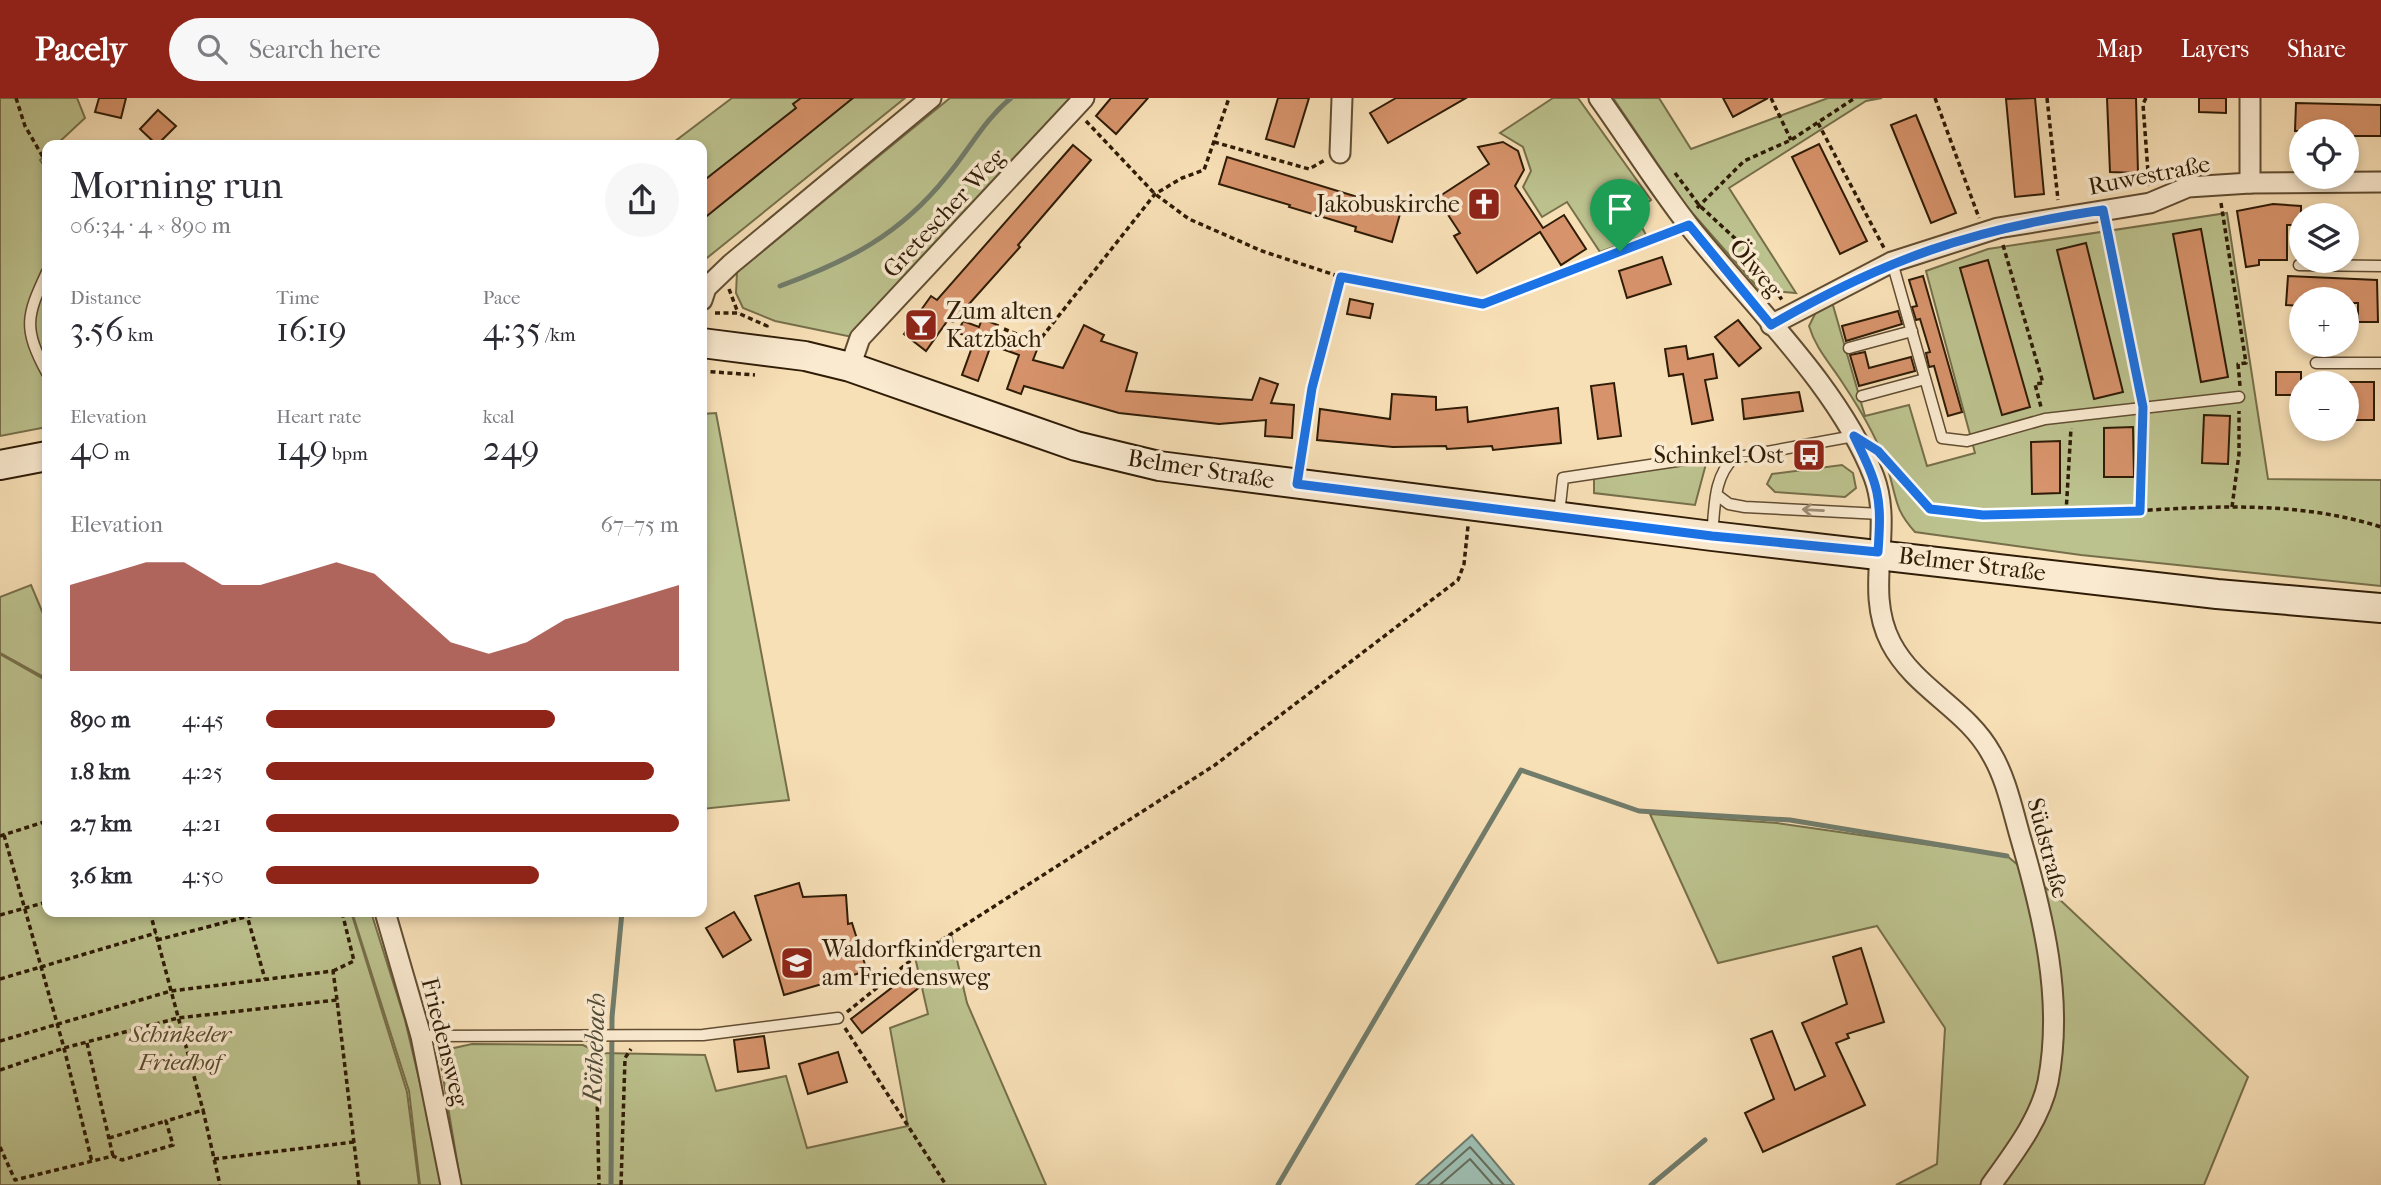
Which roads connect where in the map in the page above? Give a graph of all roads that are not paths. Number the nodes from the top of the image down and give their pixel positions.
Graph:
1 (931, 98) edge
2 (1342, 98) edge
3 (1599, 98) edge
4 (2250, 98) edge
5 (1080, 104) edge
6 (1340, 153) road end
7 (2381, 182) edge
8 (2250, 183) junction
9 (1892, 262) junction
10 (2359, 266) edge
11 (2381, 266) edge
12 (42, 283) edge
13 (707, 287) edge
14 (1771, 325) junction
15 (1912, 331) junction
16 (707, 345) edge
17 (1849, 348) dead end
18 (2316, 363) dead end
19 (2381, 363) edge
20 (42, 364) edge
21 (850, 367) junction
22 (1925, 379) junction
23 (1862, 396) dead end
24 (2239, 397) road end
25 (1854, 436) junction
26 (1717, 454) dead end
27 (42, 457) edge
28 (0, 465) edge
29 (1717, 495) junction
30 (1881, 514) junction
31 (1559, 515) junction
32 (1712, 536) junction
33 (1878, 552) junction
34 (2381, 608) edge
35 (386, 917) edge
36 (838, 1018) road end
37 (421, 1036) junction
38 (451, 1185) edge
39 (1991, 1185) edge

1 - 13 street
2 - 6 street
3 - 14 street, Ölweg
4 - 8 street
5 - 21 street, Gretescher Weg
7 - 8 street, Ruwestraße
8 - 9 street, Ruwestraße
9 - 14 street, Ruwestraße
9 - 15 lane
10 - 11 lane
12 - 20 lane
14 - 25 street, Ölweg
15 - 17 lane
15 - 22 lane
16 - 21 street, Belmer Straße
18 - 19 lane
21 - 31 street, Belmer Straße
22 - 23 lane
22 - 24 lane
25 - 29 lane
25 - 30 street, Ölweg
26 - 31 lane
27 - 28 street
30 -> 29 lane
29 - 32 lane
30 - 33 street, Ölweg
31 - 32 street, Belmer Straße
32 - 33 street, Belmer Straße
33 - 34 street, Belmer Straße
33 - 39 street, Südstraße
35 - 37 street, Friedensweg
36 - 37 lane
37 - 38 street, Friedensweg

